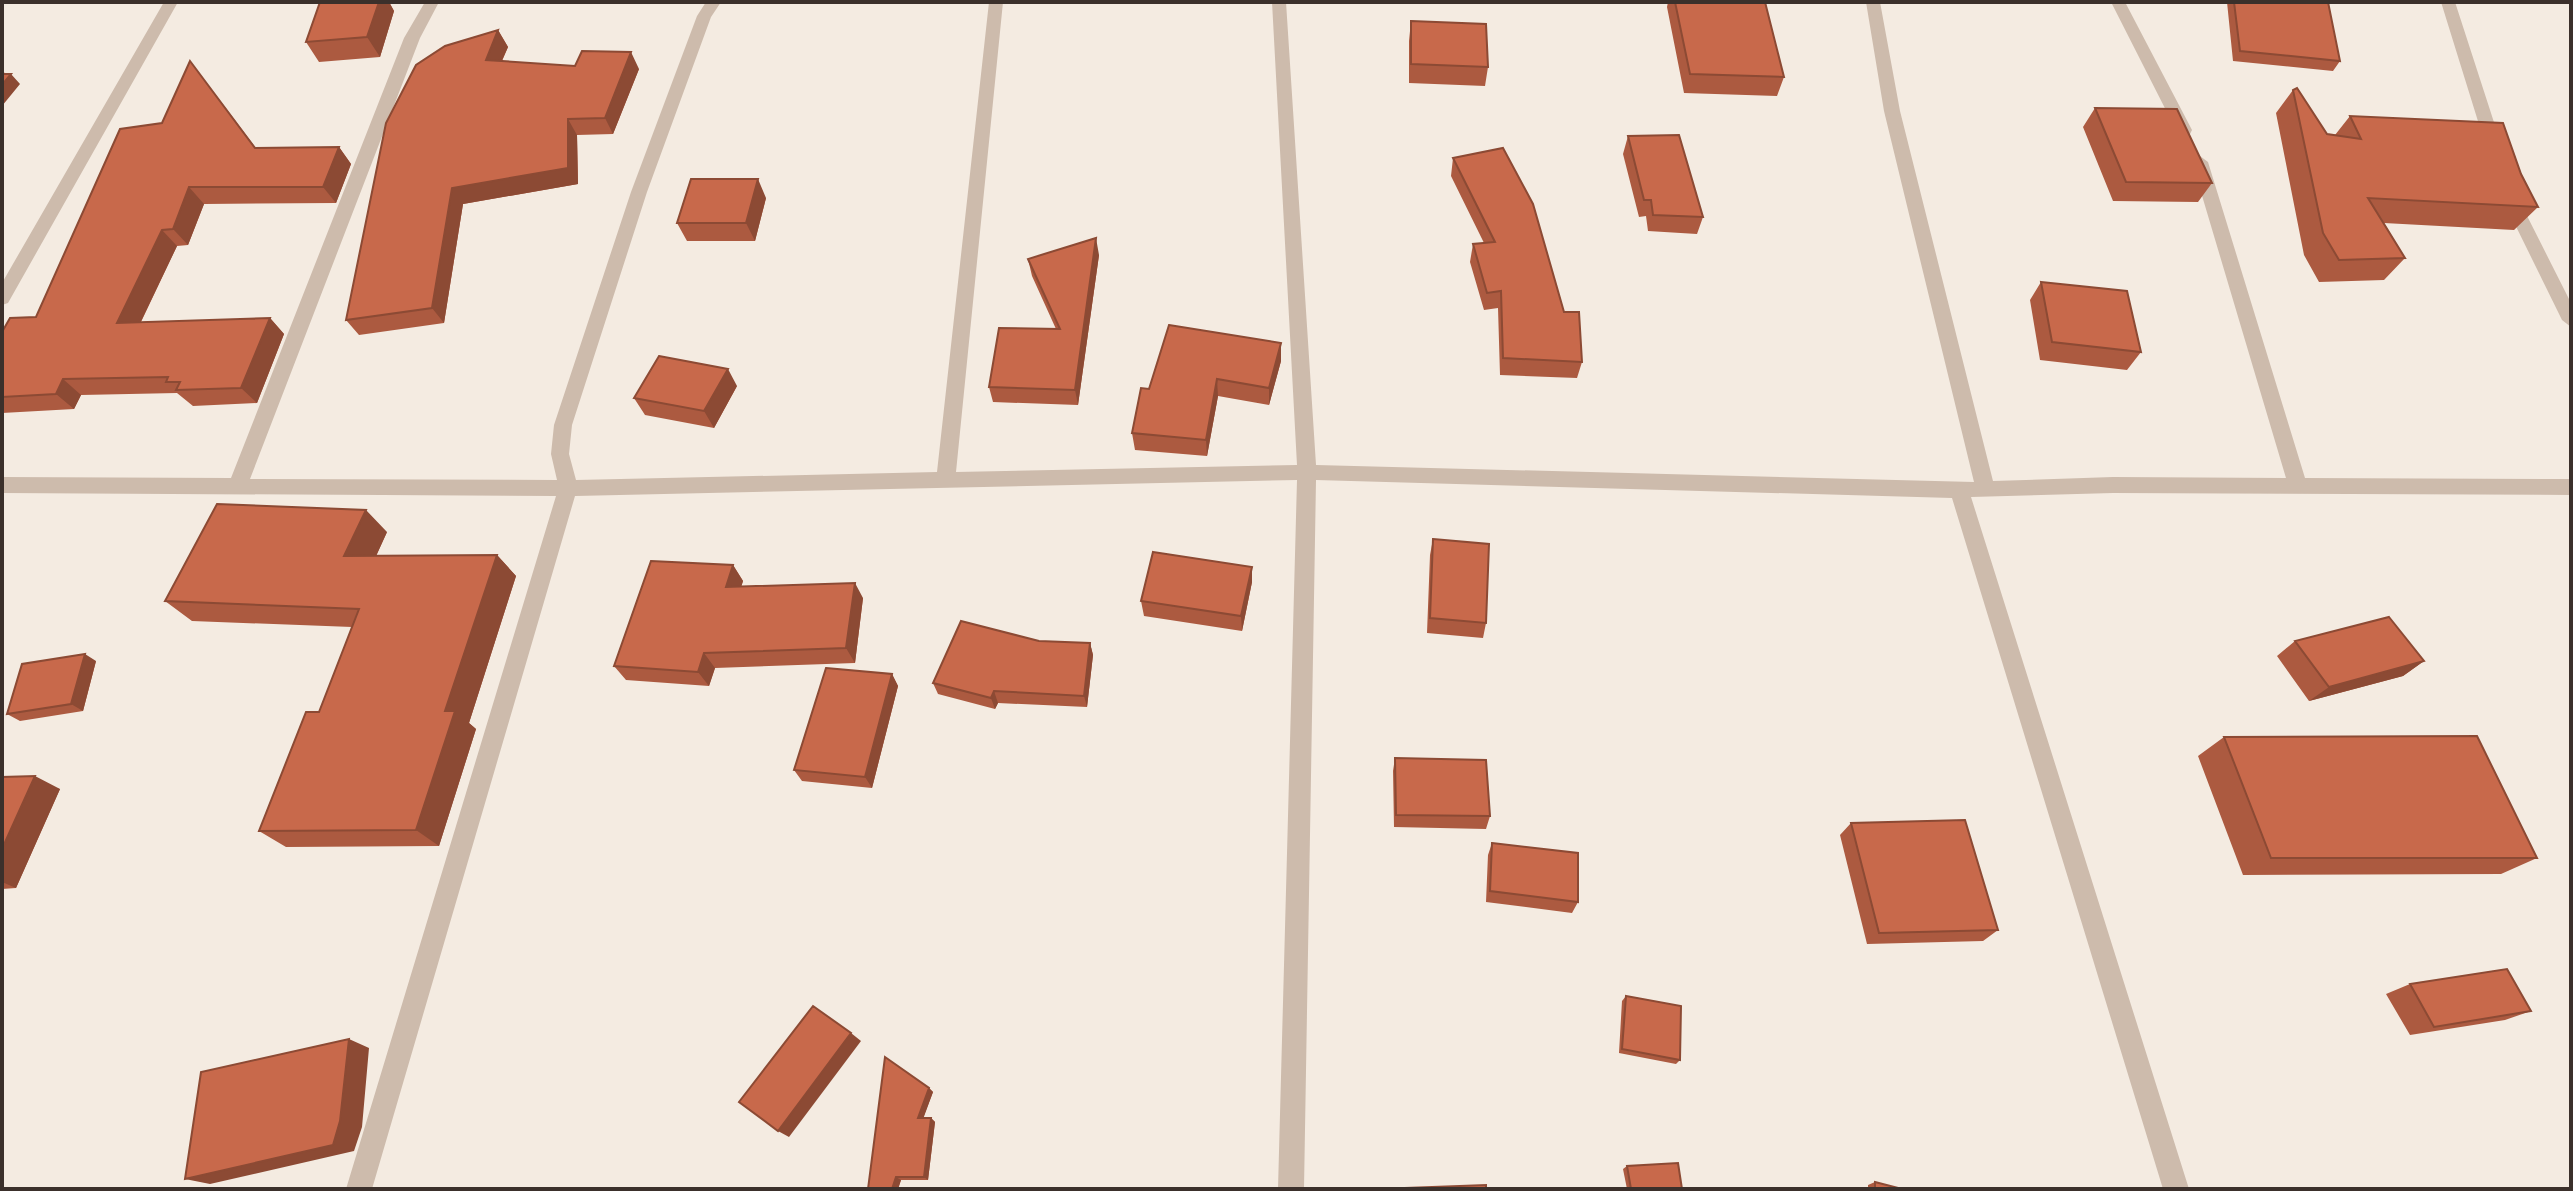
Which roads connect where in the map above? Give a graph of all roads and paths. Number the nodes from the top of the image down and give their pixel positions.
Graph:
1 (171, 2) edge
2 (432, 2) edge
3 (714, 2) edge
4 (996, 2) edge
5 (1279, 2) edge
6 (1873, 2) edge
7 (2118, 2) edge
8 (2448, 2) edge
9 (2, 298) edge
10 (2571, 320) edge
11 (1307, 472) junction
12 (946, 480) junction
13 (2, 485) edge
14 (2298, 486) junction
15 (237, 487) junction
16 (2571, 487) edge
17 (568, 488) junction
18 (1985, 489) junction
19 (1959, 490) junction
20 (359, 1189) edge
21 (1291, 1189) edge
22 (2176, 1189) edge

1 - 9 street
2 - 15 street
3 - 17 street
4 - 12 street
5 - 11 street
6 - 18 street
7 - 14 street
8 - 10 street
11 - 12 street
11 - 19 street
11 - 21 street
12 - 17 street
13 - 15 street
14 - 16 street
14 - 18 street
15 - 17 street
17 - 20 street
18 - 19 street
19 - 22 street

